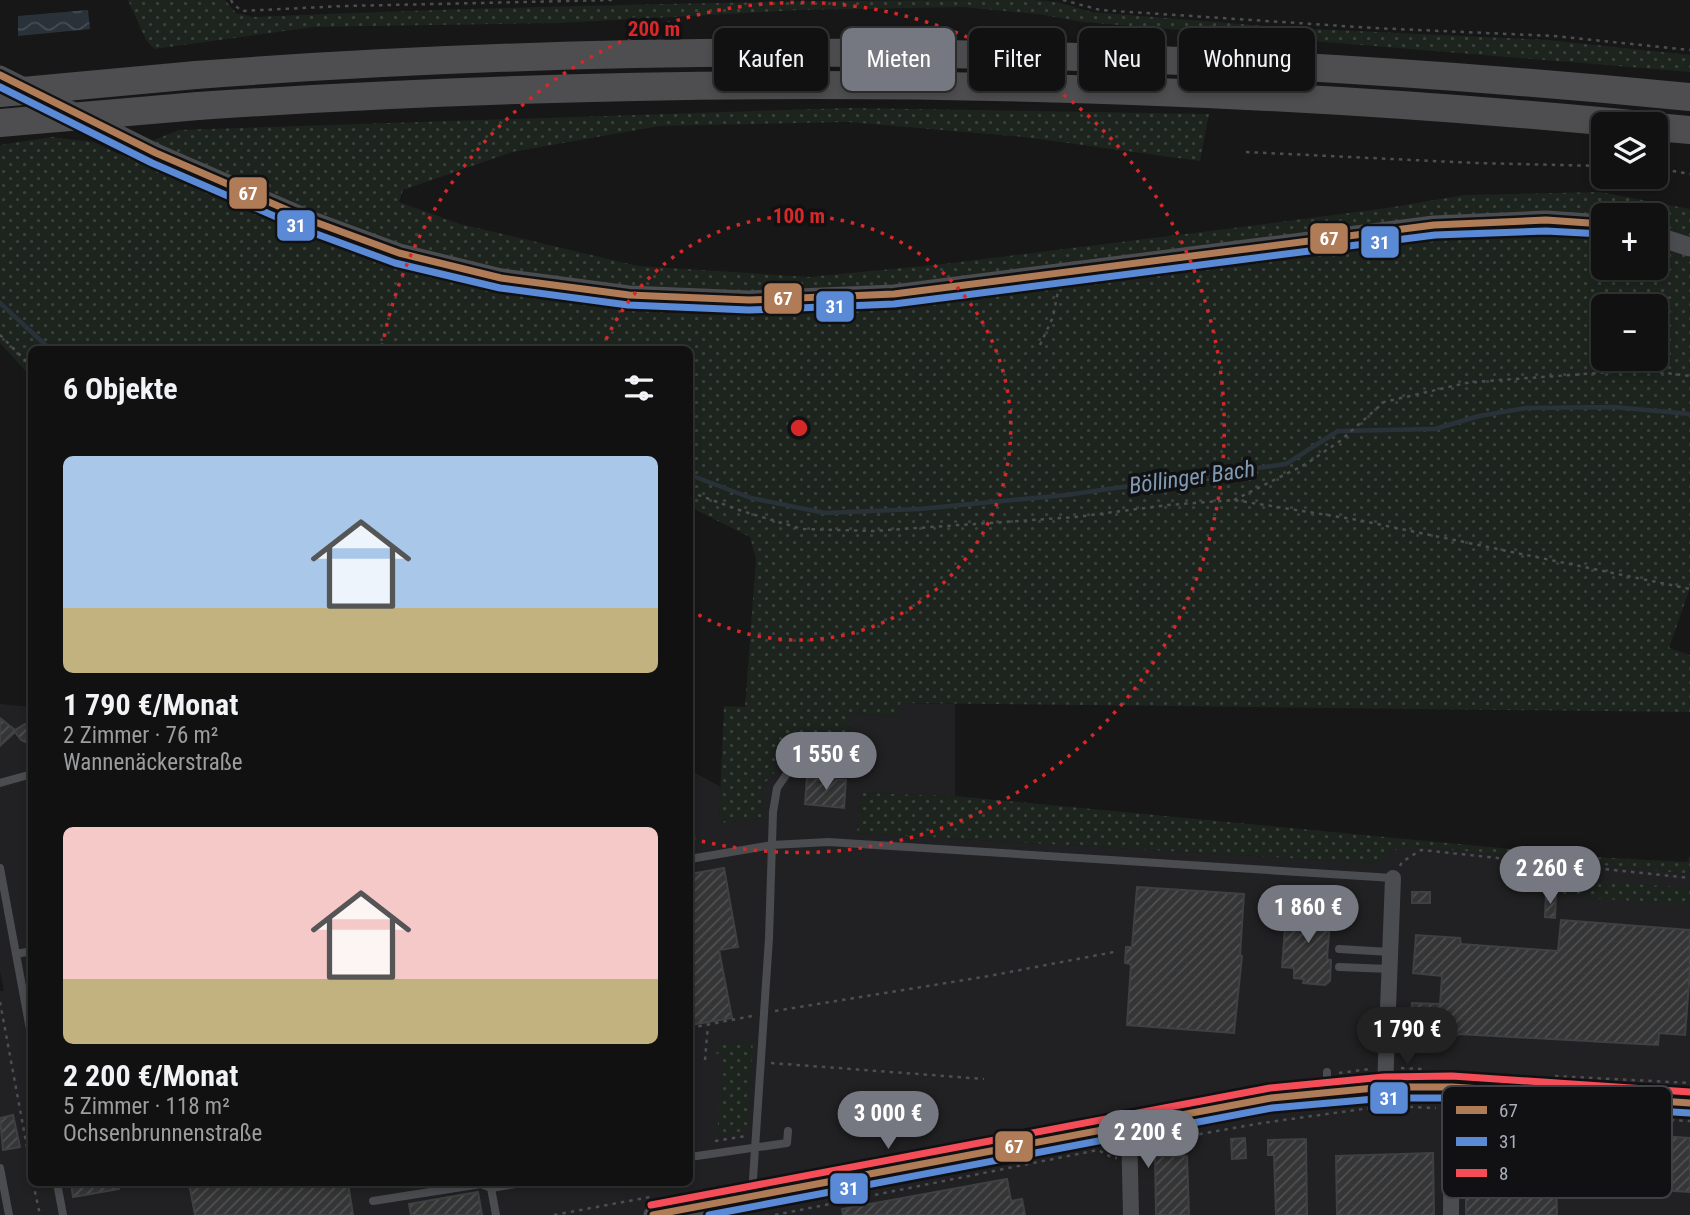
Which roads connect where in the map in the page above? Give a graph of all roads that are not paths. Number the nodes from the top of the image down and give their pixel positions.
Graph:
1 (0, 75) edge
2 (0, 93) edge
3 (1690, 97) edge
4 (1591, 121) edge
5 (0, 123) edge
6 (1668, 128) edge
7 (1690, 130) edge
8 (1591, 223) edge
9 (1668, 240) edge
10 (1690, 247) edge
11 (845, 768) dead end
12 (28, 775) edge
13 (0, 783) edge
14 (772, 845) junction
15 (693, 858) edge
16 (0, 868) edge
17 (1393, 878) joint
18 (1339, 949) dead end
19 (28, 952) edge
20 (1390, 953) junction
21 (16, 954) junction
22 (1339, 967) dead end
23 (1390, 970) junction
24 (28, 1018) edge
25 (1327, 1072) dead end
26 (1385, 1087) junction
27 (1442, 1087) edge
28 (1327, 1093) junction
29 (1672, 1102) edge
30 (1690, 1103) edge
31 (1129, 1126) junction
32 (788, 1130) dead end
33 (755, 1146) junction
34 (693, 1156) edge
35 (0, 1168) edge
36 (58, 1186) edge
37 (468, 1186) edge
38 (486, 1186) edge
39 (504, 1186) edge
40 (491, 1188) junction
41 (752, 1197) junction
42 (373, 1201) dead end
43 (9, 1215) edge
44 (63, 1215) edge
45 (496, 1215) edge
46 (653, 1215) edge
47 (1130, 1215) edge

1 - 8 street
2 - 3 highway, bridge
4 - 5 highway, bridge
6 - 7 highway
9 - 10 street
11 - 14 lane
12 - 13 lane
14 - 15 lane
14 - 17 lane
14 - 33 lane
16 - 21 lane
17 - 20 street
18 - 20 lane
19 - 21 lane
20 - 23 street
21 - 24 lane
22 - 23 lane
23 - 26 street
25 - 28 lane
26 - 27 street
26 - 28 street
28 - 31 street
29 - 30 street
31 - 41 street
31 - 47 street
32 - 33 lane
33 - 34 lane
33 - 41 lane
35 - 43 lane
36 - 44 lane
37 - 42 lane
38 - 40 lane
39 - 40 lane
40 - 45 lane
41 - 46 street

